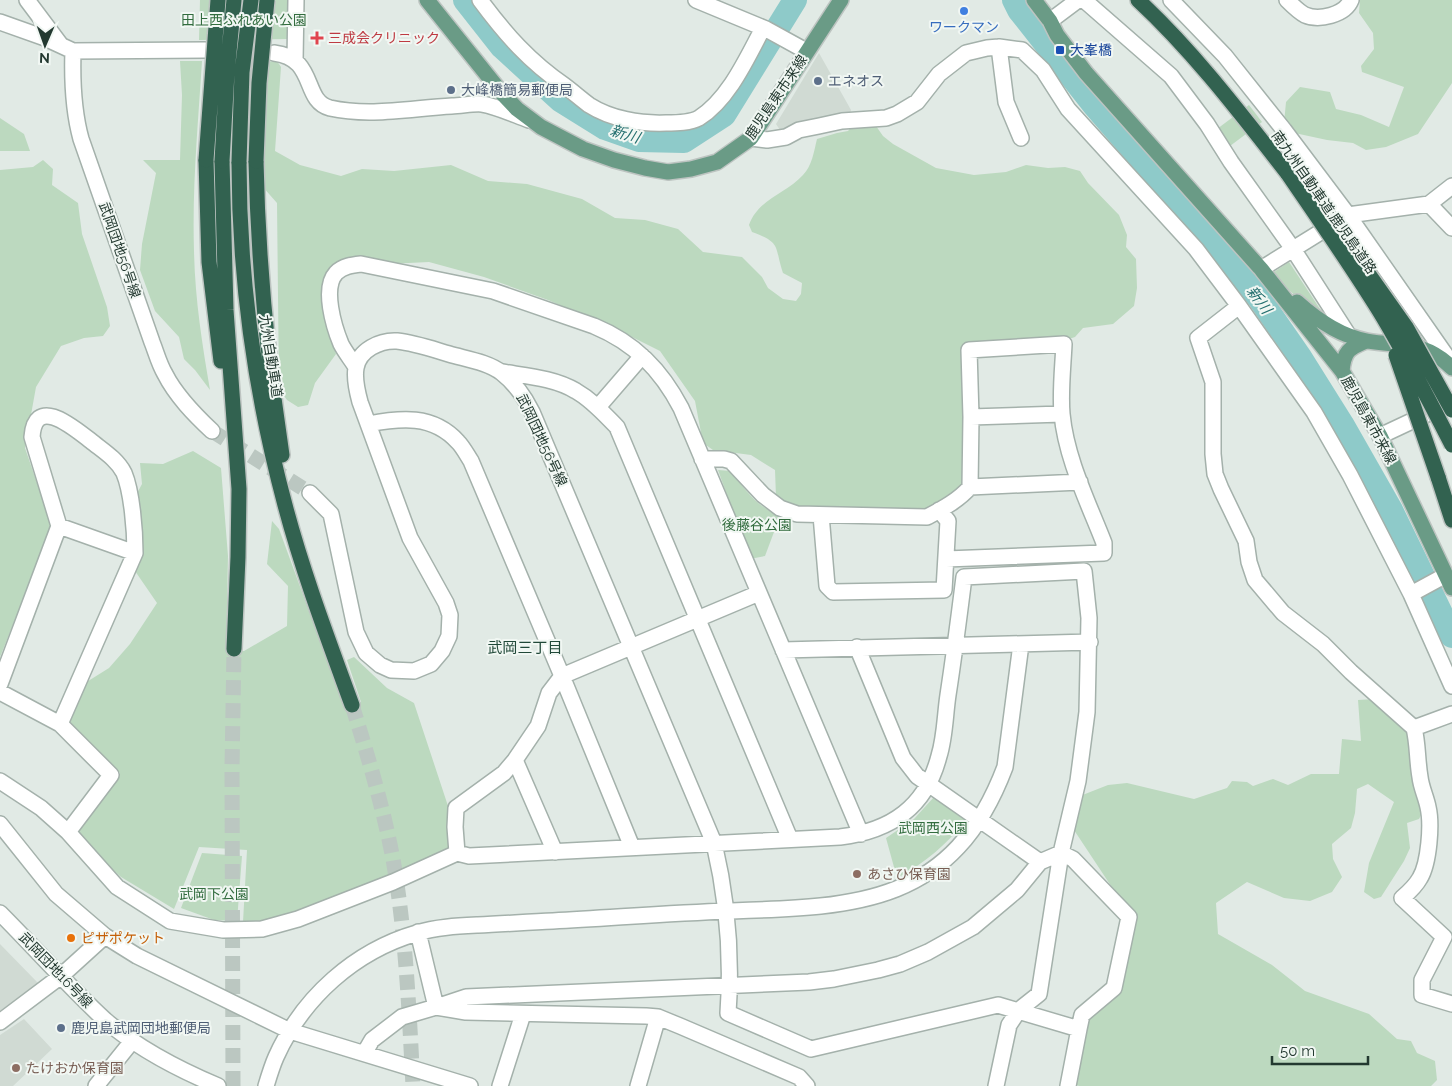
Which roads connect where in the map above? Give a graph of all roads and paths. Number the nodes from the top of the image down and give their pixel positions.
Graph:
1 (27, 0) edge
2 (218, 0) edge
3 (234, 0) edge
4 (250, 0) edge
5 (267, 0) edge
6 (296, 0) edge
7 (427, 0) edge
8 (480, 0) edge
9 (696, 0) edge
10 (841, 0) edge
11 (1034, 0) edge
12 (1078, 0) edge
13 (1084, 0) edge
14 (1138, 0) edge
15 (1171, 0) edge
16 (1287, 0) edge
17 (1351, 0) edge
18 (1050, 21) junction
19 (0, 22) edge
20 (764, 29) junction
21 (999, 47) junction
22 (67, 48) junction
23 (205, 50) dead end
24 (806, 52) junction
25 (274, 53) dead end
26 (295, 61) junction
27 (532, 120) junction
28 (751, 138) junction
29 (1021, 138) dead end
30 (1288, 174) junction
31 (1452, 186) edge
32 (1429, 204) junction
33 (1348, 215) junction
34 (1452, 228) edge
35 (1293, 249) junction
36 (1261, 269) junction
37 (1239, 306) junction
38 (1384, 319) junction
39 (1349, 336) junction
40 (1366, 341) junction
41 (642, 356) junction
42 (1452, 366) edge
43 (356, 367) junction
44 (1342, 371) junction
45 (500, 372) junction
46 (1452, 403) edge
47 (598, 407) junction
48 (1452, 410) edge
49 (1062, 414) junction
50 (971, 417) junction
51 (368, 424) junction
52 (212, 431) tunnel mouth
53 (1380, 436) junction
54 (1452, 445) edge
55 (702, 458) junction
56 (1080, 482) junction
57 (970, 486) junction
58 (238, 489) junction
59 (310, 493) tunnel mouth
60 (939, 510) junction
61 (821, 516) junction
62 (1452, 520) edge
63 (59, 526) junction
64 (135, 552) junction
65 (946, 559) junction
66 (1449, 582) edge
67 (759, 593) junction
68 (1411, 594) junction
69 (318, 612) junction
70 (698, 620) junction
71 (1090, 642) junction
72 (1021, 644) junction
73 (956, 645) junction
74 (234, 648) tunnel mouth
75 (632, 648) junction
76 (856, 648) junction
77 (782, 650) junction
78 (562, 676) junction
79 (0, 684) edge
80 (1452, 686) edge
81 (0, 692) edge
82 (352, 705) tunnel mouth
83 (1452, 714) edge
84 (60, 724) junction
85 (1414, 728) junction
86 (515, 760) junction
87 (0, 781) edge
88 (929, 785) junction
89 (980, 819) junction
90 (0, 824) edge
91 (68, 832) junction
92 (861, 834) junction
93 (790, 839) junction
94 (714, 843) junction
95 (632, 848) junction
96 (457, 852) junction
97 (555, 852) junction
98 (1062, 853) junction
99 (1040, 862) junction
100 (725, 912) junction
101 (0, 913) edge
102 (418, 932) junction
103 (106, 936) junction
104 (61, 976) junction
105 (730, 985) junction
106 (1452, 1004) edge
107 (436, 1007) junction
108 (1019, 1010) junction
109 (523, 1014) junction
110 (658, 1017) junction
111 (0, 1022) edge
112 (1079, 1029) junction
113 (290, 1031) junction
114 (133, 1040) junction
115 (365, 1052) junction
116 (96, 1086) edge
117 (218, 1086) edge
118 (266, 1086) edge
119 (470, 1086) edge
120 (500, 1086) edge
121 (638, 1086) edge
122 (808, 1086) edge
123 (996, 1086) edge
124 (1068, 1086) edge

1 - 22 street
2 - 58 highway, bridge
3 - 58 highway, bridge
4 - 69 highway, 九州自動車道, bridge
5 - 69 highway, bridge
6 - 26 street
7 - 27 main road, 鹿児島東市来線
8 - 20 street
9 - 20 street
10 - 24 main road, 鹿児島東市来線
11 - 18 main road, 鹿児島東市来線
12 - 18 street
13 - 35 street
14 - 30 highway, 南九州自動車道;鹿児島道路
15 - 33 street
16 - 17 street
18 - 36 main road, 鹿児島東市来線
19 - 22 street
20 - 24 street
21 - 28 street
21 - 29 street
21 - 37 street
22 - 23 street
22 - 52 street, 武岡団地56号線
24 - 28 main road, 鹿児島東市来線
25 - 26 street
26 - 27 street
27 - 28 main road, 鹿児島東市来線
30 - 38 highway, 南九州自動車道;鹿児島道路, bridge
30 - 48 highway, bridge
31 - 32 street
32 - 33 street
32 - 34 street
33 - 35 street
33 - 42 street
35 - 36 street
35 - 39 street
36 - 39 main road, 鹿児島東市来線
36 - 44 main road, 鹿児島東市来線
37 - 68 street
37 - 85 street
38 - 54 highway, 南九州自動車道;鹿児島道路, bridge
38 - 62 highway, bridge
39 - 40 main road, 鹿児島東市来線
40 - 42 main road, 鹿児島東市来線
40 - 44 main road
41 - 43 street
41 - 47 street
41 - 55 street
43 - 45 street, 武岡団地56号線
43 - 51 street
44 - 53 main road, 鹿児島東市来線
45 - 47 street
45 - 75 street, 武岡団地56号線
46 - 53 street
47 - 70 street
49 - 50 street
49 - 50 street
49 - 56 street
50 - 57 street
51 - 59 street
51 - 78 street
53 - 66 main road, 鹿児島東市来線
55 - 61 street
55 - 67 street
56 - 57 street
56 - 65 street
57 - 60 street
58 - 74 highway
60 - 61 street
60 - 65 street
61 - 65 street
63 - 64 street
63 - 64 street
63 - 79 street
64 - 84 street
66 - 68 street
67 - 70 street
67 - 77 street
68 - 80 street
69 - 82 highway, 九州自動車道
70 - 75 street
70 - 93 street
71 - 72 street
71 - 73 street
71 - 98 street
72 - 73 street
72 - 89 street
73 - 76 street
73 - 88 street
75 - 78 street
75 - 94 street, 武岡団地56号線
76 - 77 street
76 - 88 street
77 - 92 street
78 - 86 street
78 - 95 street
81 - 84 street
83 - 85 street
84 - 91 street
85 - 106 street
86 - 96 street
86 - 97 street
87 - 91 street
88 - 89 street
88 - 92 street
89 - 99 street
89 - 100 street
90 - 103 street
91 - 96 street
92 - 93 street
93 - 94 street
94 - 95 street
94 - 100 street, 武岡団地56号線
95 - 97 street
96 - 97 street
98 - 99 street
98 - 108 street
98 - 112 street
99 - 105 street
100 - 102 street
100 - 105 street, 武岡団地56号線
101 - 104 street, 武岡団地16号線
102 - 107 street
102 - 113 street
103 - 104 street
103 - 113 street
104 - 111 street
104 - 114 street, 武岡団地16号線
105 - 107 street
105 - 108 street, 武岡団地56号線
107 - 109 street
107 - 115 street
108 - 112 street
108 - 123 street
109 - 110 street
109 - 120 street
110 - 121 street
110 - 122 street
112 - 124 street
113 - 115 street
113 - 118 street
114 - 116 street
114 - 117 street, 武岡団地16号線
115 - 119 street

